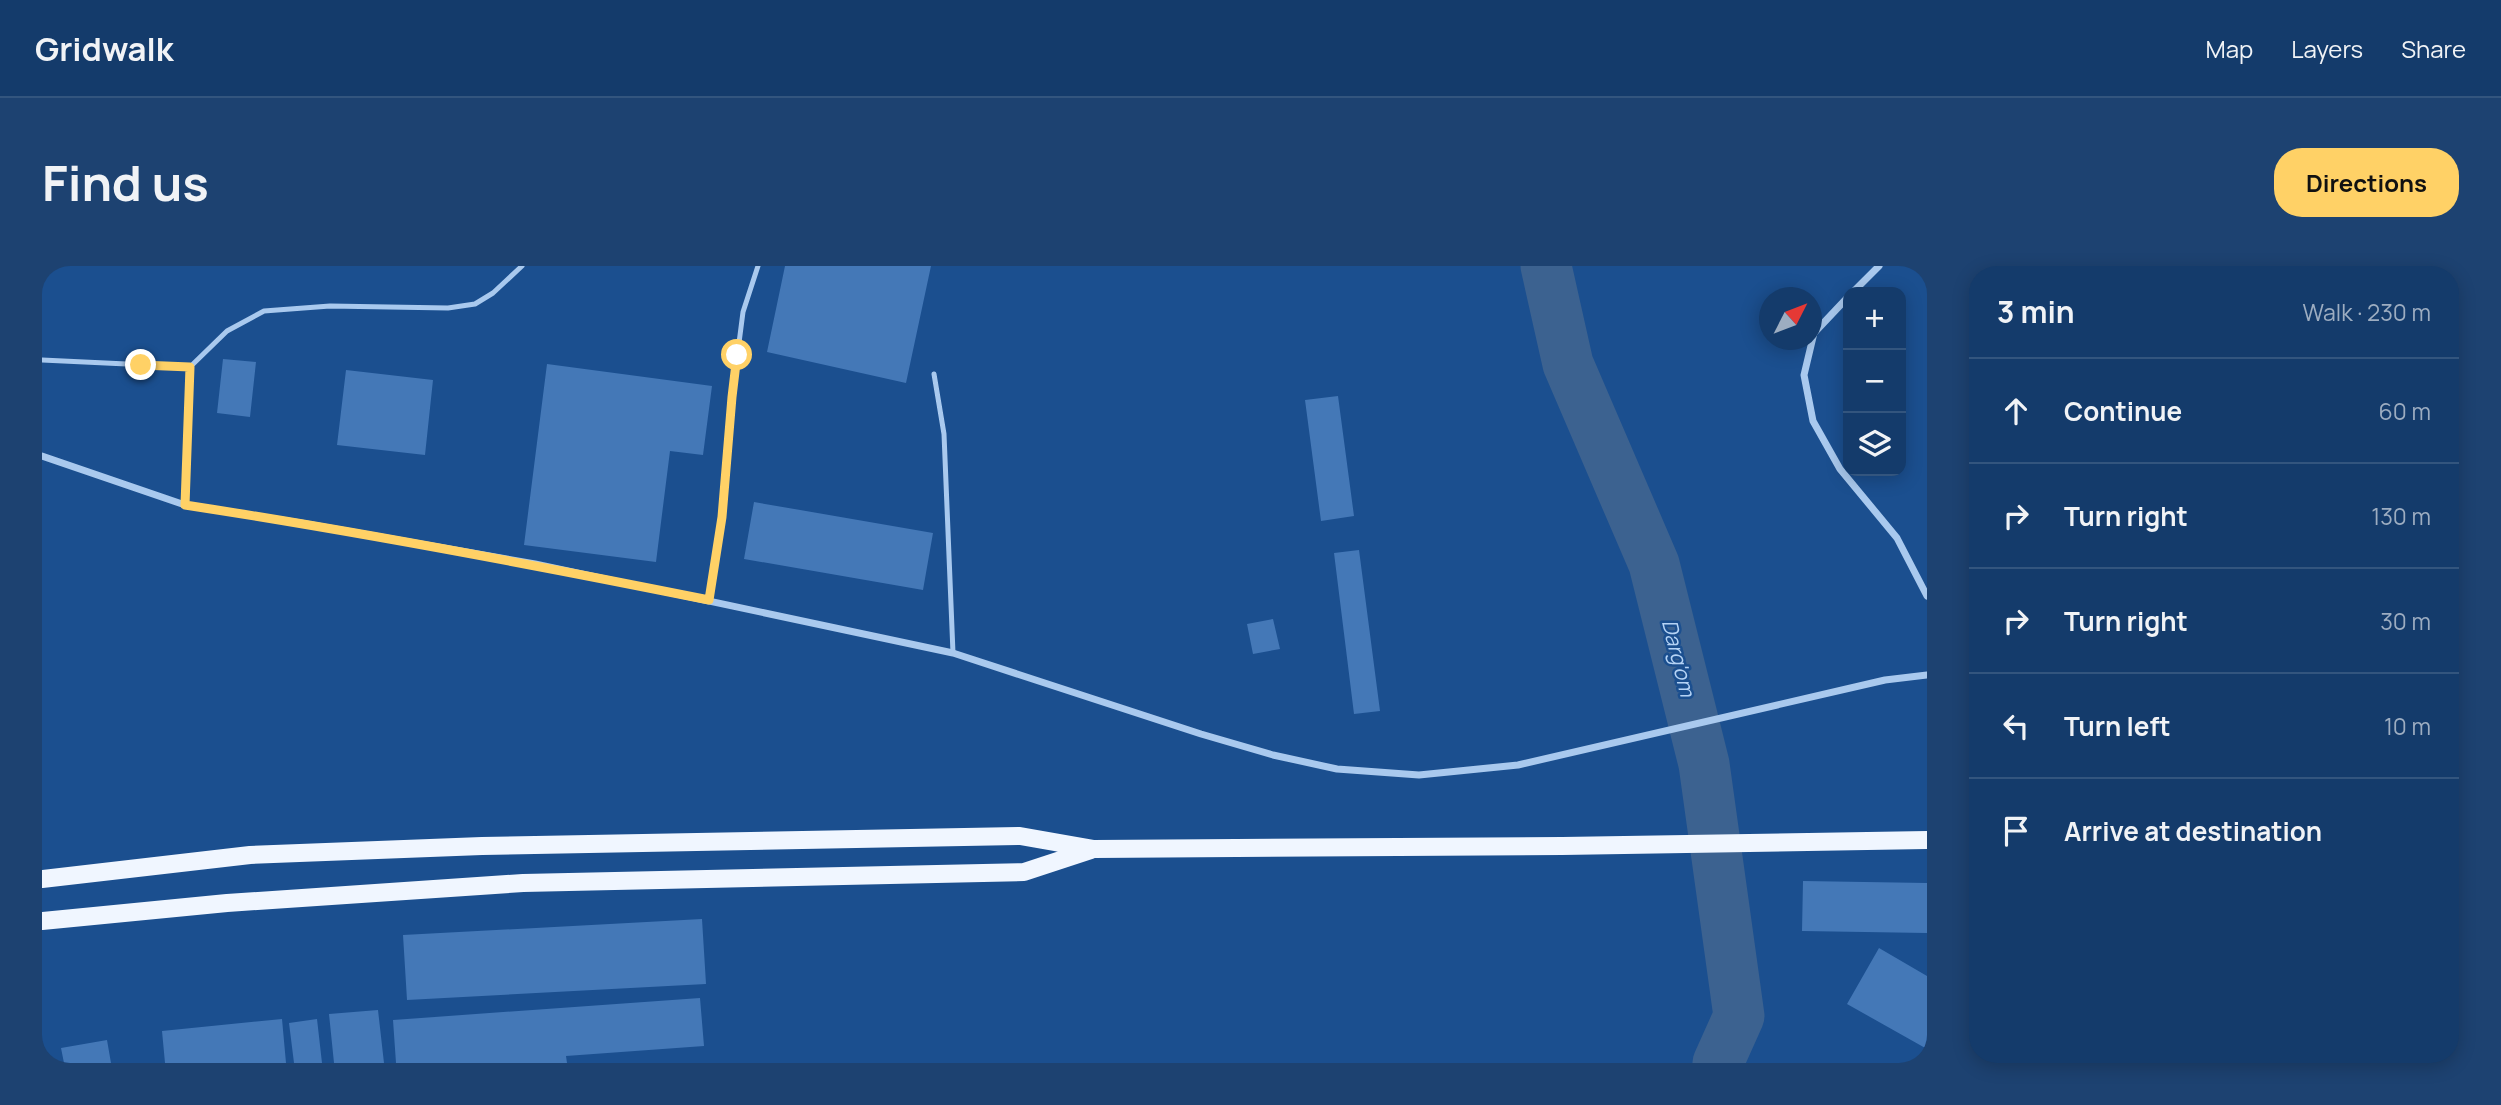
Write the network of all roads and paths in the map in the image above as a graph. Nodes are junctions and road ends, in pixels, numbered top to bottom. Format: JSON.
{"nodes":[{"id":1,"x":522,"y":266,"type":"edge"},
{"id":2,"x":758,"y":266,"type":"edge"},
{"id":3,"x":1879,"y":266,"type":"edge"},
{"id":4,"x":1858,"y":287,"type":"edge"},
{"id":5,"x":1843,"y":302,"type":"edge"},
{"id":6,"x":42,"y":360,"type":"edge"},
{"id":7,"x":190,"y":367,"type":"junction"},
{"id":8,"x":934,"y":374,"type":"dead end"},
{"id":9,"x":42,"y":456,"type":"edge"},
{"id":10,"x":185,"y":505,"type":"junction"},
{"id":11,"x":1927,"y":596,"type":"edge"},
{"id":12,"x":709,"y":600,"type":"junction"},
{"id":13,"x":953,"y":653,"type":"junction"},
{"id":14,"x":1927,"y":675,"type":"edge"},
{"id":15,"x":1927,"y":840,"type":"edge"},
{"id":16,"x":1094,"y":849,"type":"junction"},
{"id":17,"x":42,"y":879,"type":"edge"},
{"id":18,"x":42,"y":921,"type":"edge"}],
"edges":[{"from":1,"to":7,"type":"lane"},
{"from":2,"to":12,"type":"lane"},
{"from":3,"to":4,"type":"street"},
{"from":5,"to":11,"type":"street"},
{"from":6,"to":7,"type":"lane"},
{"from":7,"to":10,"type":"lane"},
{"from":8,"to":13,"type":"lane"},
{"from":9,"to":10,"type":"street"},
{"from":10,"to":12,"type":"street"},
{"from":12,"to":13,"type":"street"},
{"from":13,"to":14,"type":"street"},
{"from":15,"to":16,"type":"main road"},
{"from":16,"to":17,"type":"main road"},
{"from":16,"to":18,"type":"main road"}]}
